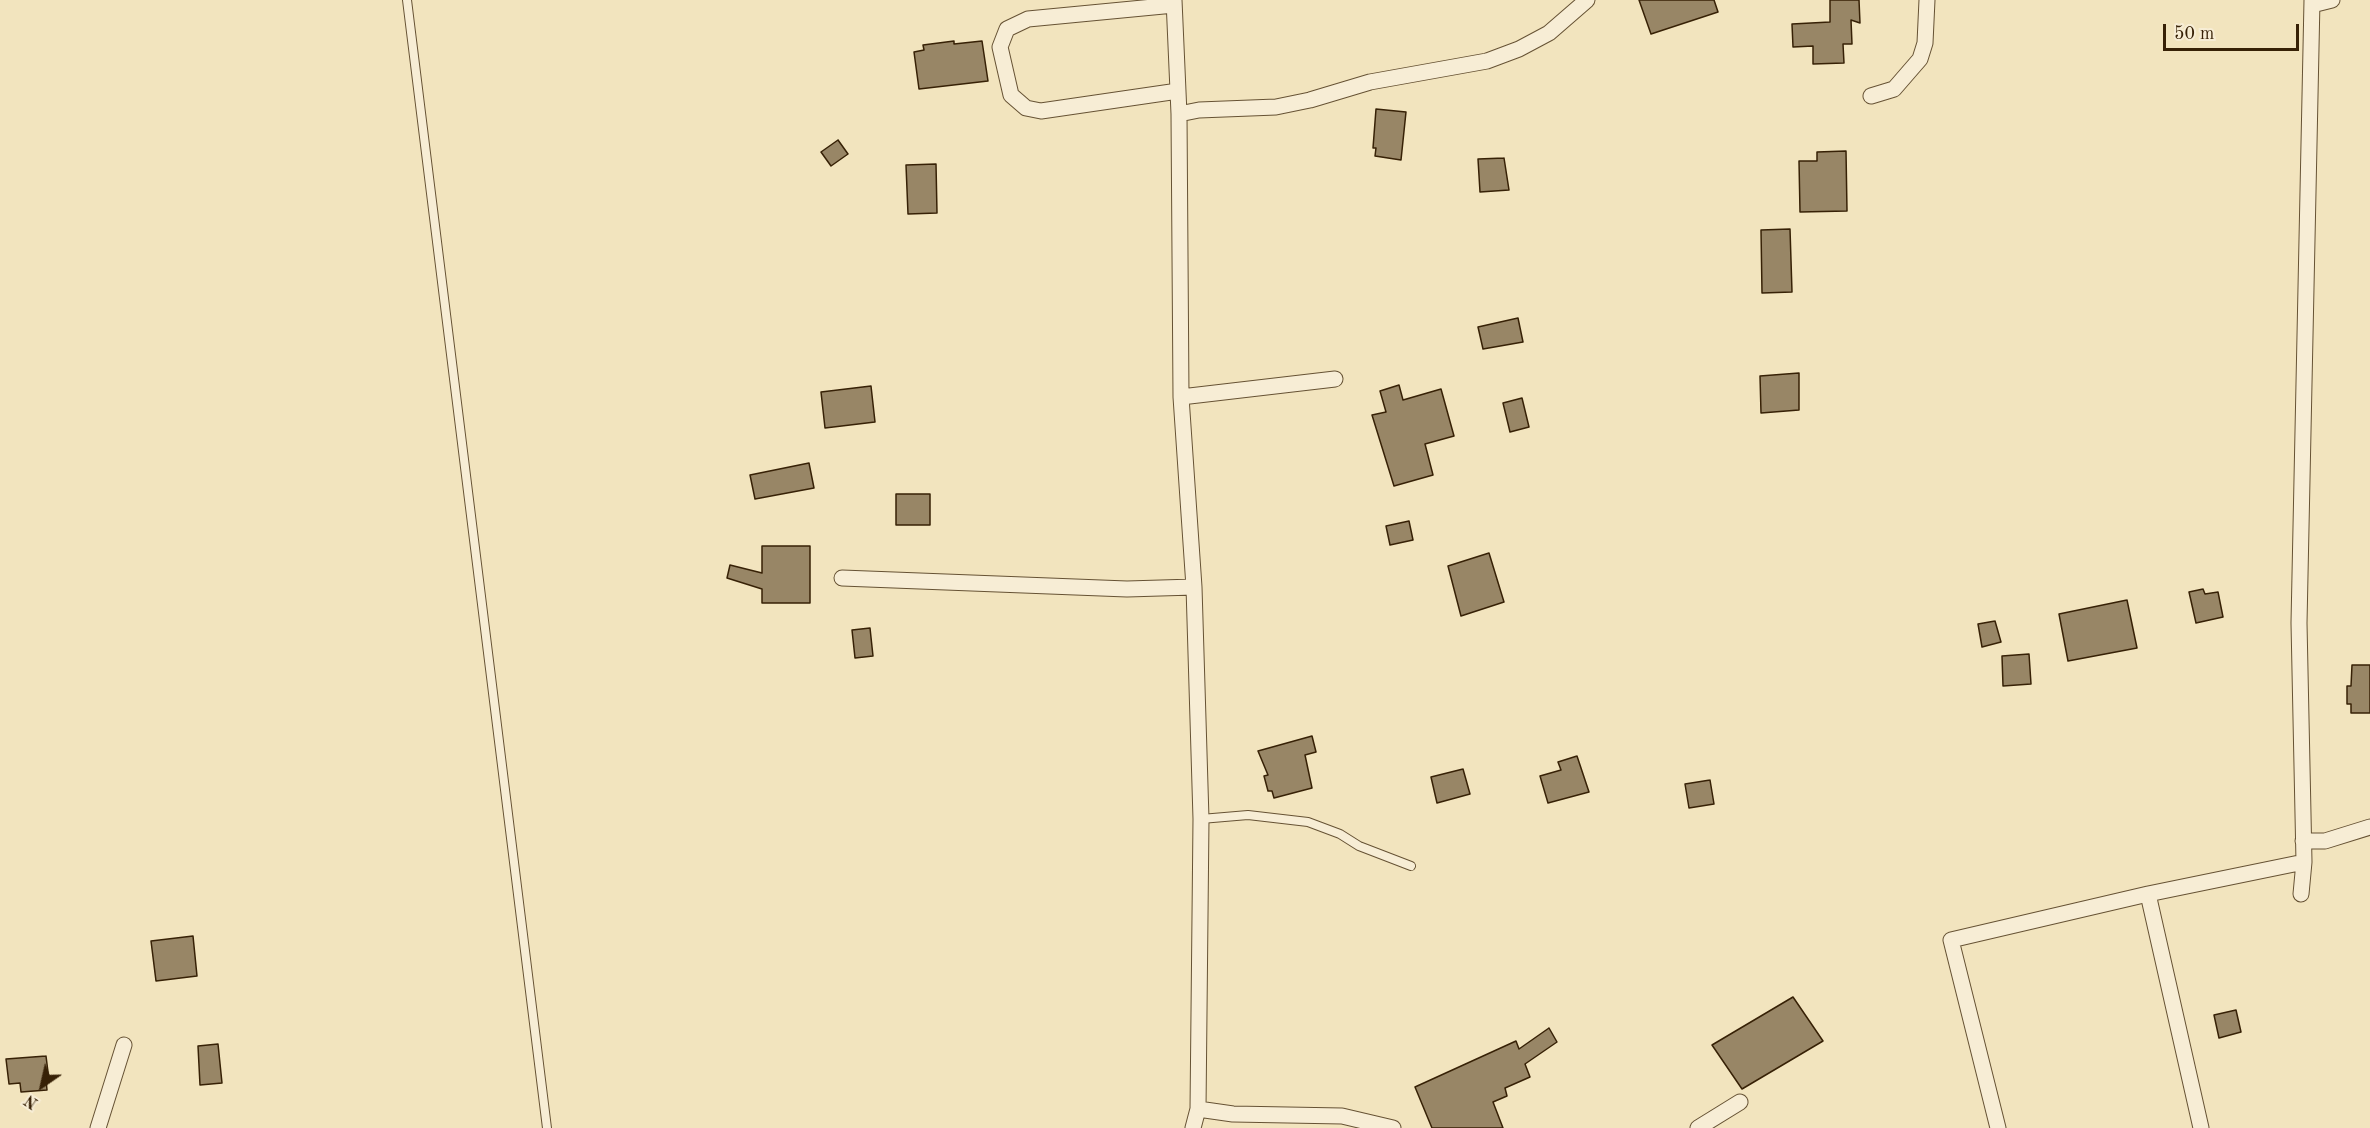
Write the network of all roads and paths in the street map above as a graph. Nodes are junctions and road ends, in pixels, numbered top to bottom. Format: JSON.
{"nodes":[{"id":1,"x":407,"y":0,"type":"edge"},
{"id":2,"x":1587,"y":0,"type":"edge"},
{"id":3,"x":1927,"y":0,"type":"edge"},
{"id":4,"x":2332,"y":0,"type":"edge"},
{"id":5,"x":1174,"y":2,"type":"edge"},
{"id":6,"x":2312,"y":2,"type":"edge"},
{"id":7,"x":1178,"y":91,"type":"junction"},
{"id":8,"x":1871,"y":96,"type":"dead end"},
{"id":9,"x":1179,"y":114,"type":"junction"},
{"id":10,"x":1335,"y":379,"type":"dead end"},
{"id":11,"x":1181,"y":397,"type":"junction"},
{"id":12,"x":842,"y":578,"type":"dead end"},
{"id":13,"x":1194,"y":587,"type":"junction"},
{"id":14,"x":1201,"y":819,"type":"junction"},
{"id":15,"x":2370,"y":827,"type":"edge"},
{"id":16,"x":2303,"y":841,"type":"junction"},
{"id":17,"x":2304,"y":862,"type":"junction"},
{"id":18,"x":1411,"y":866,"type":"dead end"},
{"id":19,"x":2148,"y":894,"type":"junction"},
{"id":20,"x":2301,"y":894,"type":"dead end"},
{"id":21,"x":124,"y":1045,"type":"dead end"},
{"id":22,"x":1740,"y":1102,"type":"dead end"},
{"id":23,"x":1198,"y":1109,"type":"junction"},
{"id":24,"x":98,"y":1128,"type":"edge"},
{"id":25,"x":548,"y":1128,"type":"edge"},
{"id":26,"x":1193,"y":1128,"type":"edge"},
{"id":27,"x":1393,"y":1128,"type":"edge"},
{"id":28,"x":1698,"y":1128,"type":"edge"},
{"id":29,"x":1998,"y":1128,"type":"edge"},
{"id":30,"x":2201,"y":1128,"type":"edge"}],
"edges":[{"from":1,"to":25,"type":"lane"},
{"from":2,"to":9,"type":"street"},
{"from":3,"to":8,"type":"street"},
{"from":4,"to":6,"type":"street"},
{"from":5,"to":7,"type":"street"},
{"from":5,"to":7,"type":"street"},
{"from":6,"to":16,"type":"street"},
{"from":7,"to":9,"type":"street"},
{"from":9,"to":11,"type":"street"},
{"from":10,"to":11,"type":"street"},
{"from":11,"to":13,"type":"street"},
{"from":12,"to":13,"type":"street"},
{"from":13,"to":14,"type":"street"},
{"from":14,"to":18,"type":"lane"},
{"from":14,"to":23,"type":"street"},
{"from":15,"to":16,"type":"street"},
{"from":16,"to":17,"type":"street"},
{"from":17,"to":19,"type":"street"},
{"from":17,"to":20,"type":"street"},
{"from":19,"to":29,"type":"street"},
{"from":19,"to":30,"type":"street"},
{"from":21,"to":24,"type":"street"},
{"from":22,"to":28,"type":"street"},
{"from":23,"to":26,"type":"street"},
{"from":23,"to":27,"type":"street"}]}
